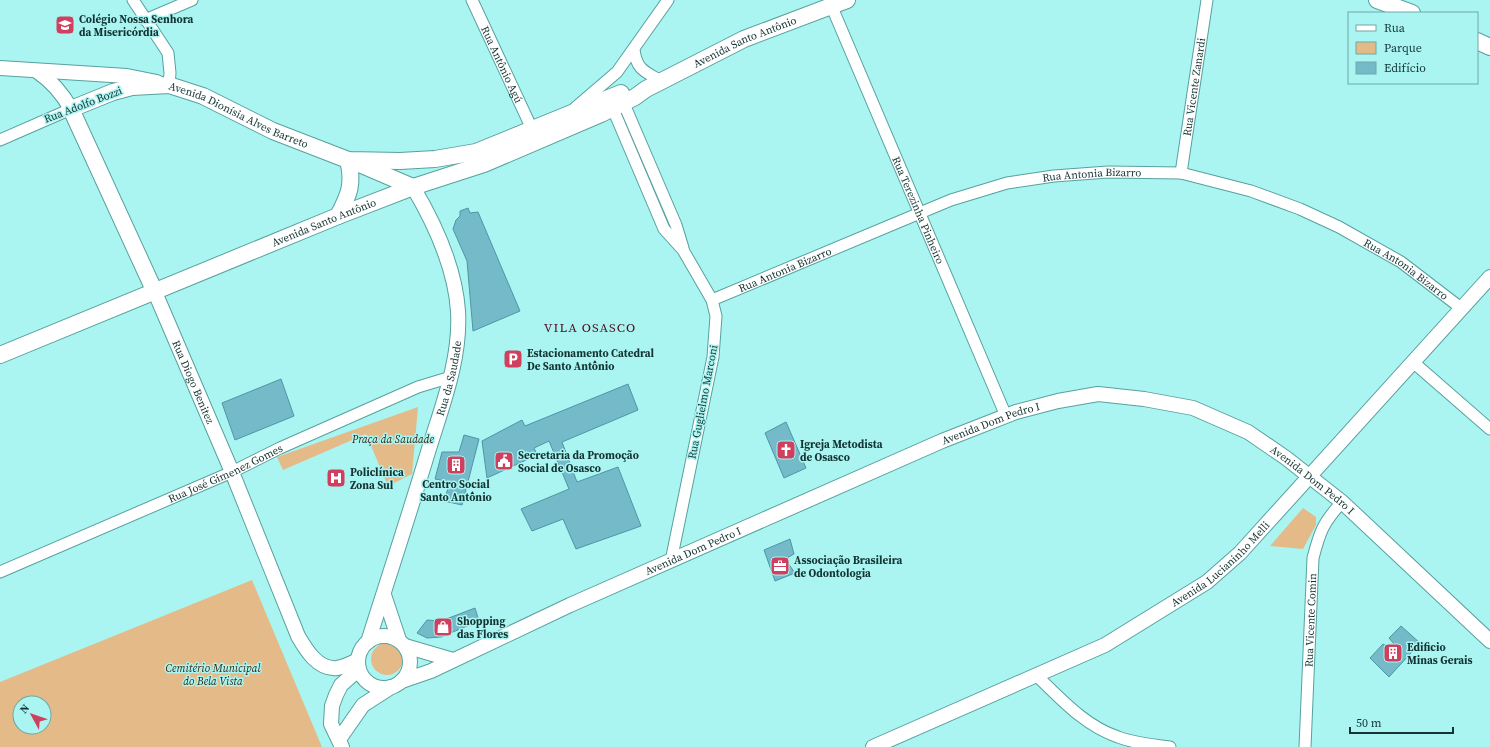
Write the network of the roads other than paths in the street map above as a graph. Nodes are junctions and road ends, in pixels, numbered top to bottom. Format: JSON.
{"nodes":[{"id":1,"x":133,"y":0,"type":"edge"},
{"id":2,"x":192,"y":0,"type":"edge"},
{"id":3,"x":472,"y":0,"type":"edge"},
{"id":4,"x":668,"y":0,"type":"edge"},
{"id":5,"x":847,"y":0,"type":"edge"},
{"id":6,"x":1207,"y":0,"type":"edge"},
{"id":7,"x":1377,"y":0,"type":"edge"},
{"id":8,"x":831,"y":5,"type":"junction"},
{"id":9,"x":1404,"y":8,"type":"edge"},
{"id":10,"x":145,"y":20,"type":"junction"},
{"id":11,"x":1478,"y":41,"type":"edge"},
{"id":12,"x":1490,"y":47,"type":"edge"},
{"id":13,"x":634,"y":50,"type":"junction"},
{"id":14,"x":0,"y":68,"type":"edge"},
{"id":15,"x":38,"y":72,"type":"junction"},
{"id":16,"x":661,"y":81,"type":"junction"},
{"id":17,"x":169,"y":85,"type":"junction"},
{"id":18,"x":112,"y":92,"type":"junction"},
{"id":19,"x":616,"y":101,"type":"junction"},
{"id":20,"x":71,"y":109,"type":"junction"},
{"id":21,"x":571,"y":112,"type":"junction"},
{"id":22,"x":80,"y":129,"type":"junction"},
{"id":23,"x":532,"y":129,"type":"junction"},
{"id":24,"x":0,"y":140,"type":"edge"},
{"id":25,"x":476,"y":152,"type":"joint"},
{"id":26,"x":348,"y":160,"type":"junction"},
{"id":27,"x":1181,"y":174,"type":"junction"},
{"id":28,"x":413,"y":187,"type":"junction"},
{"id":29,"x":920,"y":212,"type":"junction"},
{"id":30,"x":338,"y":216,"type":"junction"},
{"id":31,"x":1490,"y":277,"type":"edge"},
{"id":32,"x":154,"y":290,"type":"junction"},
{"id":33,"x":712,"y":300,"type":"junction"},
{"id":34,"x":1461,"y":308,"type":"junction"},
{"id":35,"x":0,"y":355,"type":"edge"},
{"id":36,"x":1413,"y":362,"type":"junction"},
{"id":37,"x":451,"y":377,"type":"junction"},
{"id":38,"x":1006,"y":416,"type":"junction"},
{"id":39,"x":1490,"y":429,"type":"edge"},
{"id":40,"x":232,"y":472,"type":"junction"},
{"id":41,"x":1309,"y":475,"type":"junction"},
{"id":42,"x":1342,"y":502,"type":"junction"},
{"id":43,"x":671,"y":561,"type":"junction"},
{"id":44,"x":0,"y":572,"type":"edge"},
{"id":45,"x":384,"y":595,"type":"junction"},
{"id":46,"x":1490,"y":641,"type":"edge"},
{"id":47,"x":368,"y":642,"type":"junction"},
{"id":48,"x":402,"y":643,"type":"junction"},
{"id":49,"x":453,"y":660,"type":"junction"},
{"id":50,"x":359,"y":665,"type":"junction"},
{"id":51,"x":1036,"y":676,"type":"junction"},
{"id":52,"x":397,"y":684,"type":"junction"},
{"id":53,"x":341,"y":743,"type":"edge"},
{"id":54,"x":878,"y":746,"type":"edge"},
{"id":55,"x":1170,"y":747,"type":"edge"},
{"id":56,"x":1305,"y":747,"type":"edge"}],
"edges":[{"from":1,"to":10,"type":"street"},
{"from":2,"to":10,"type":"street"},
{"from":3,"to":23,"type":"street","name":"Rua Antônio Agú"},
{"from":4,"to":13,"type":"street"},
{"from":5,"to":8,"type":"main road","name":"Avenida Santo Antônio"},
{"from":6,"to":27,"type":"street","name":"Rua Vicente Zanardi"},
{"from":7,"to":9,"type":"main road"},
{"from":8,"to":16,"type":"main road","name":"Avenida Santo Antônio"},
{"from":8,"to":29,"type":"street","name":"Rua Terezinha Pinheiro"},
{"from":10,"to":17,"type":"street"},
{"from":11,"to":12,"type":"main road"},
{"from":13,"to":16,"type":"street"},
{"from":13,"to":21,"type":"street"},
{"from":14,"to":15,"type":"street","name":"Avenida Dionísia Alves Barreto"},
{"from":15,"to":17,"type":"street","name":"Avenida Dionísia Alves Barreto"},
{"from":15,"to":20,"type":"street","name":"Rua Diogo Benitez"},
{"from":16,"to":19,"type":"main road","name":"Avenida Santo Antônio"},
{"from":17,"to":18,"type":"main road","name":"Rua Adolfo Bozzi"},
{"from":17,"to":26,"type":"main road","name":"Avenida Dionísia Alves Barreto"},
{"from":18,"to":20,"type":"main road","name":"Rua Adolfo Bozzi"},
{"from":18,"to":22,"type":"main road"},
{"from":19,"to":21,"type":"main road","name":"Avenida Santo Antônio"},
{"from":19,"to":28,"type":"main road","name":"Avenida Santo Antônio"},
{"from":19,"to":33,"type":"street","name":"Rua Guglielmo Marconi"},
{"from":20,"to":22,"type":"main road","name":"Rua Diogo Benitez"},
{"from":20,"to":24,"type":"street","name":"Rua Adolfo Bozzi"},
{"from":21,"to":23,"type":"main road","name":"Avenida Santo Antônio"},
{"from":22,"to":32,"type":"main road","name":"Rua Diogo Benitez"},
{"from":23,"to":25,"type":"main road","name":"Avenida Santo Antônio"},
{"from":25,"to":26,"type":"main road","name":"Avenida Dionísia Alves Barreto"},
{"from":26,"to":28,"type":"main road"},
{"from":26,"to":30,"type":"main road"},
{"from":27,"to":29,"type":"street","name":"Rua Antonia Bizarro"},
{"from":27,"to":34,"type":"street","name":"Rua Antonia Bizarro"},
{"from":28,"to":30,"type":"main road","name":"Avenida Santo Antônio"},
{"from":28,"to":37,"type":"street","name":"Rua da Saudade"},
{"from":29,"to":33,"type":"street","name":"Rua Antonia Bizarro"},
{"from":29,"to":38,"type":"street","name":"Rua Terezinha Pinheiro"},
{"from":30,"to":32,"type":"main road","name":"Avenida Santo Antônio"},
{"from":31,"to":34,"type":"street","name":"Avenida Lucianinho Melli"},
{"from":32,"to":35,"type":"main road","name":"Avenida Santo Antônio"},
{"from":32,"to":40,"type":"street","name":"Rua Diogo Benitez"},
{"from":33,"to":43,"type":"street","name":"Rua Guglielmo Marconi"},
{"from":34,"to":36,"type":"street","name":"Avenida Lucianinho Melli"},
{"from":36,"to":39,"type":"street"},
{"from":36,"to":41,"type":"street","name":"Avenida Lucianinho Melli"},
{"from":37,"to":40,"type":"street","name":"Rua José Gimenez Gomes"},
{"from":37,"to":45,"type":"street","name":"Rua da Saudade"},
{"from":38,"to":41,"type":"street","name":"Avenida Dom Pedro I"},
{"from":38,"to":43,"type":"street","name":"Avenida Dom Pedro I"},
{"from":40,"to":44,"type":"street","name":"Rua José Gimenez Gomes"},
{"from":40,"to":50,"type":"street","name":"Rua Diogo Benitez"},
{"from":41,"to":42,"type":"street","name":"Avenida Dom Pedro I"},
{"from":41,"to":51,"type":"street","name":"Avenida Lucianinho Melli"},
{"from":42,"to":46,"type":"street","name":"Avenida Dom Pedro I"},
{"from":42,"to":56,"type":"street","name":"Rua Vicente Comin"},
{"from":43,"to":49,"type":"street","name":"Avenida Dom Pedro I"},
{"from":45,"to":47,"type":"street","name":"Rua da Saudade"},
{"from":45,"to":48,"type":"street"},
{"from":47,"to":48,"type":"street"},
{"from":47,"to":50,"type":"street"},
{"from":48,"to":49,"type":"street"},
{"from":48,"to":52,"type":"street"},
{"from":49,"to":52,"type":"street","name":"Avenida Dom Pedro I"},
{"from":50,"to":52,"type":"street"},
{"from":50,"to":53,"type":"street"},
{"from":51,"to":54,"type":"street","name":"Avenida Lucianinho Melli"},
{"from":51,"to":55,"type":"street"},
{"from":52,"to":53,"type":"street"}]}
